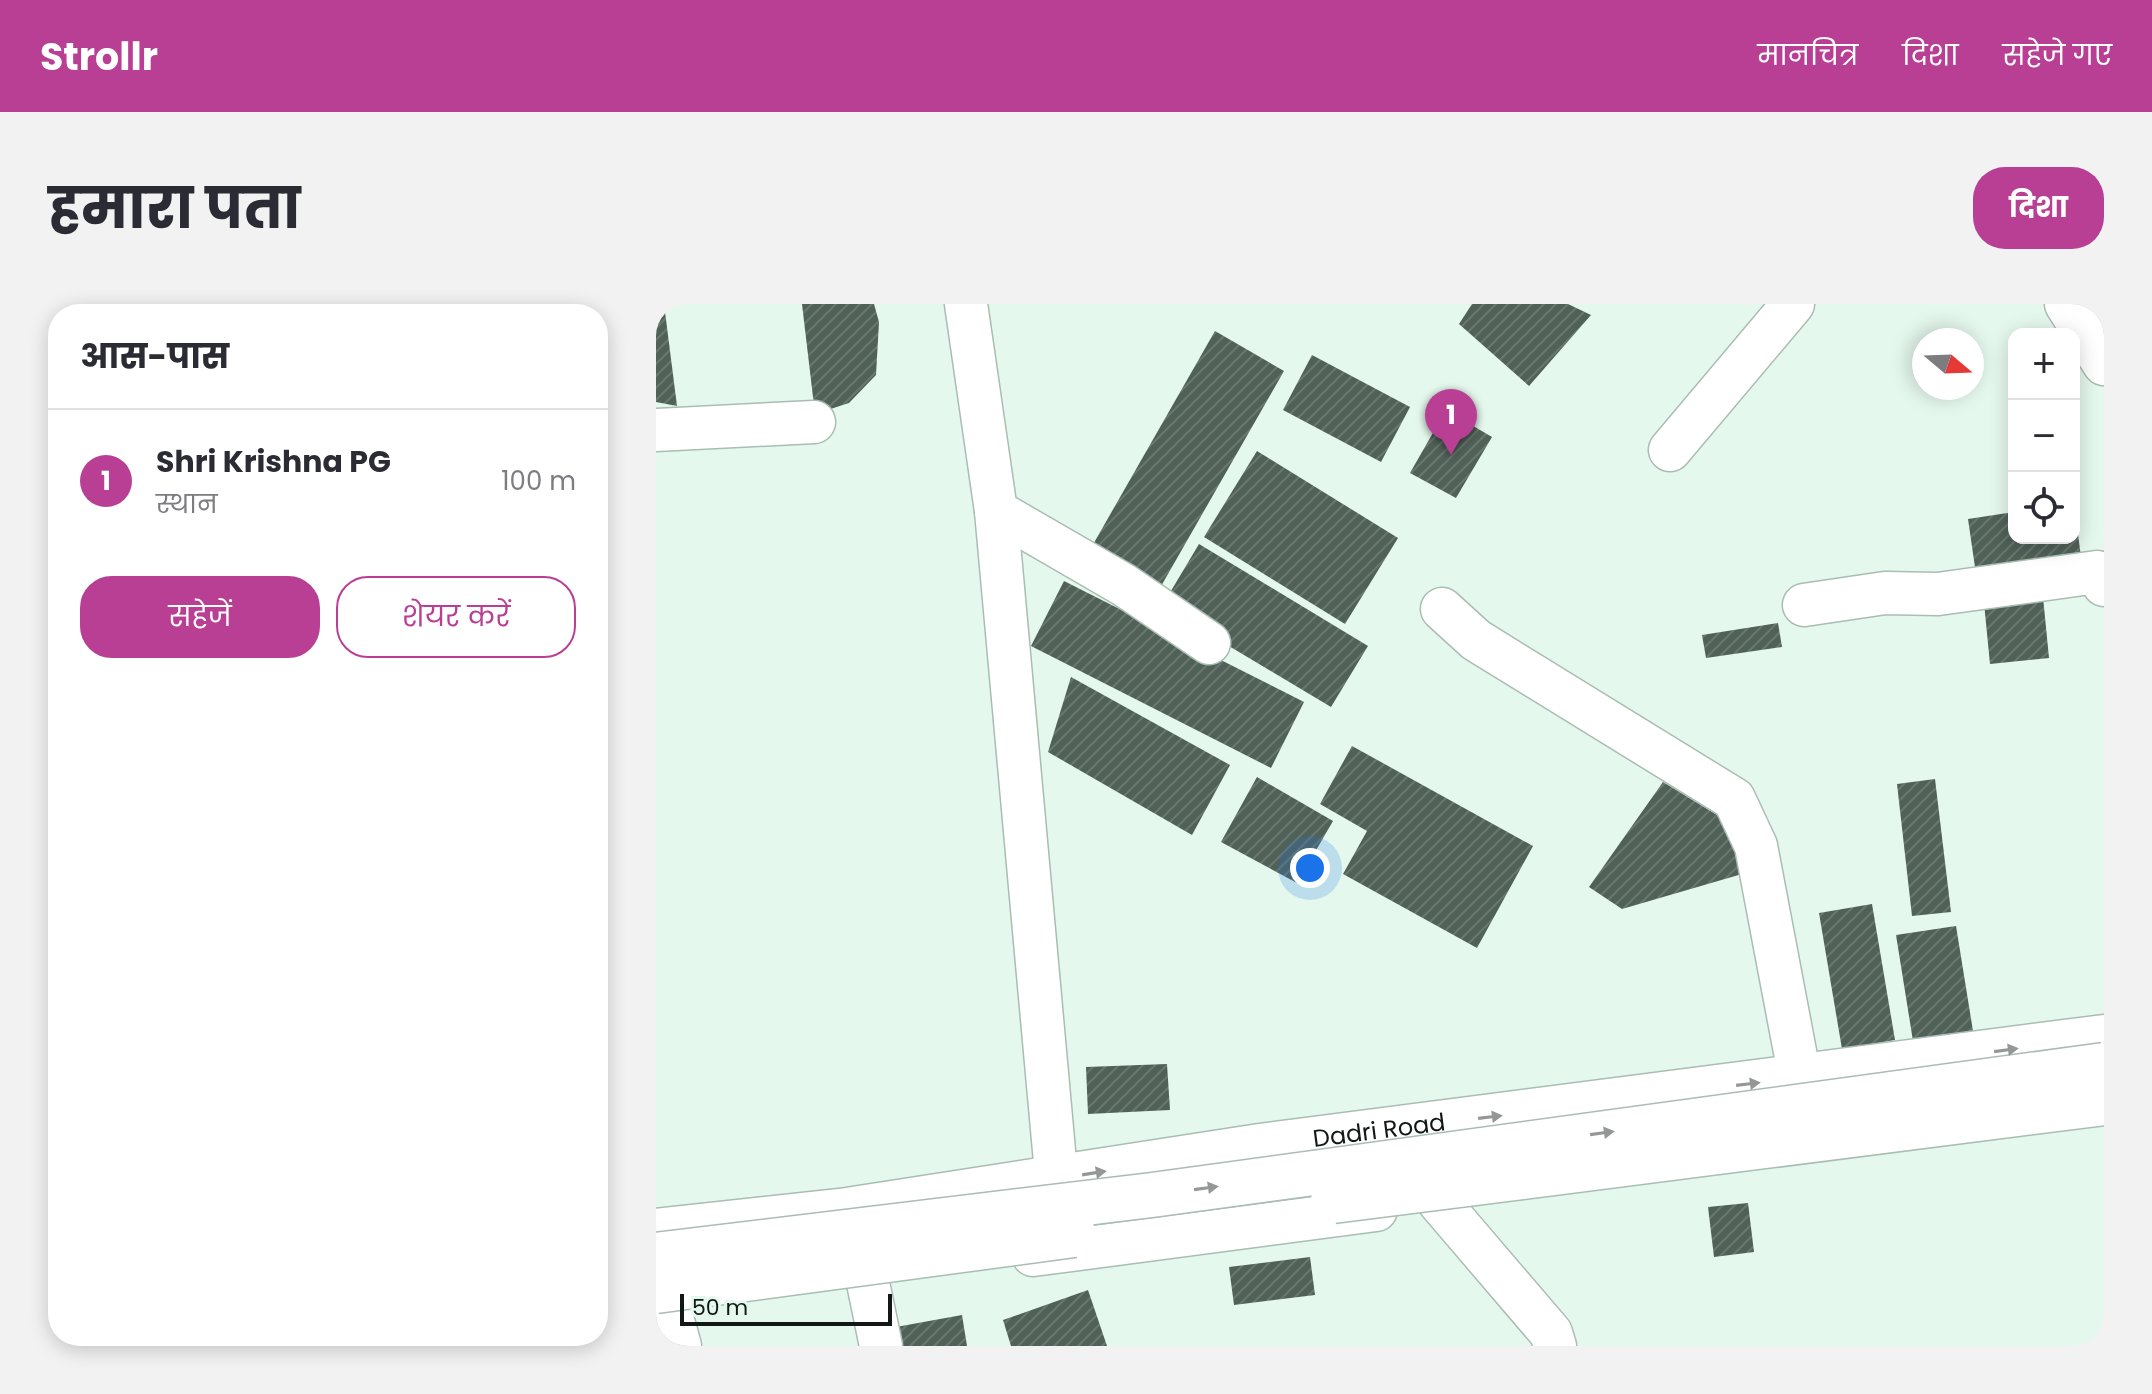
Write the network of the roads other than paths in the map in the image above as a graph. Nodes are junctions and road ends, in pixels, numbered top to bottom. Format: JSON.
{"nodes":[{"id":1,"x":966,"y":304,"type":"edge"},
{"id":2,"x":1793,"y":304,"type":"edge"},
{"id":3,"x":2066,"y":304,"type":"edge"},
{"id":4,"x":2104,"y":364,"type":"edge"},
{"id":5,"x":814,"y":422,"type":"dead end"},
{"id":6,"x":656,"y":430,"type":"edge"},
{"id":7,"x":1670,"y":450,"type":"dead end"},
{"id":8,"x":996,"y":511,"type":"junction"},
{"id":9,"x":2104,"y":585,"type":"edge"},
{"id":10,"x":1804,"y":605,"type":"dead end"},
{"id":11,"x":1442,"y":609,"type":"dead end"},
{"id":12,"x":1209,"y":643,"type":"dead end"},
{"id":13,"x":2104,"y":1036,"type":"edge"},
{"id":14,"x":2104,"y":1065,"type":"edge"},
{"id":15,"x":1800,"y":1078,"type":"junction"},
{"id":16,"x":2104,"y":1103,"type":"edge"},
{"id":17,"x":2104,"y":1125,"type":"edge"},
{"id":18,"x":1054,"y":1179,"type":"junction"},
{"id":19,"x":1439,"y":1202,"type":"junction"},
{"id":20,"x":656,"y":1230,"type":"edge"},
{"id":21,"x":1068,"y":1251,"type":"junction"},
{"id":22,"x":656,"y":1255,"type":"edge"},
{"id":23,"x":867,"y":1278,"type":"junction"},
{"id":24,"x":660,"y":1297,"type":"edge"},
{"id":25,"x":680,"y":1346,"type":"edge"},
{"id":26,"x":881,"y":1346,"type":"edge"},
{"id":27,"x":1555,"y":1346,"type":"edge"}],
"edges":[{"from":1,"to":8,"type":"street"},
{"from":2,"to":7,"type":"street"},
{"from":3,"to":4,"type":"street"},
{"from":5,"to":6,"type":"street"},
{"from":8,"to":12,"type":"street"},
{"from":8,"to":18,"type":"street"},
{"from":9,"to":10,"type":"street"},
{"from":11,"to":15,"type":"street"},
{"from":15,"to":13,"type":"street","name":"Dadri Road","one_way":true},
{"from":22,"to":14,"type":"main road","one_way":true,"bridge":true},
{"from":18,"to":15,"type":"street","name":"Dadri Road","one_way":true},
{"from":16,"to":24,"type":"main road","bridge":true},
{"from":17,"to":19,"type":"street"},
{"from":18,"to":20,"type":"street","name":"Dadri Road"},
{"from":18,"to":21,"type":"street"},
{"from":19,"to":21,"type":"street"},
{"from":19,"to":27,"type":"street"},
{"from":21,"to":23,"type":"street"},
{"from":23,"to":24,"type":"street"},
{"from":23,"to":26,"type":"street"},
{"from":24,"to":25,"type":"street"}]}
